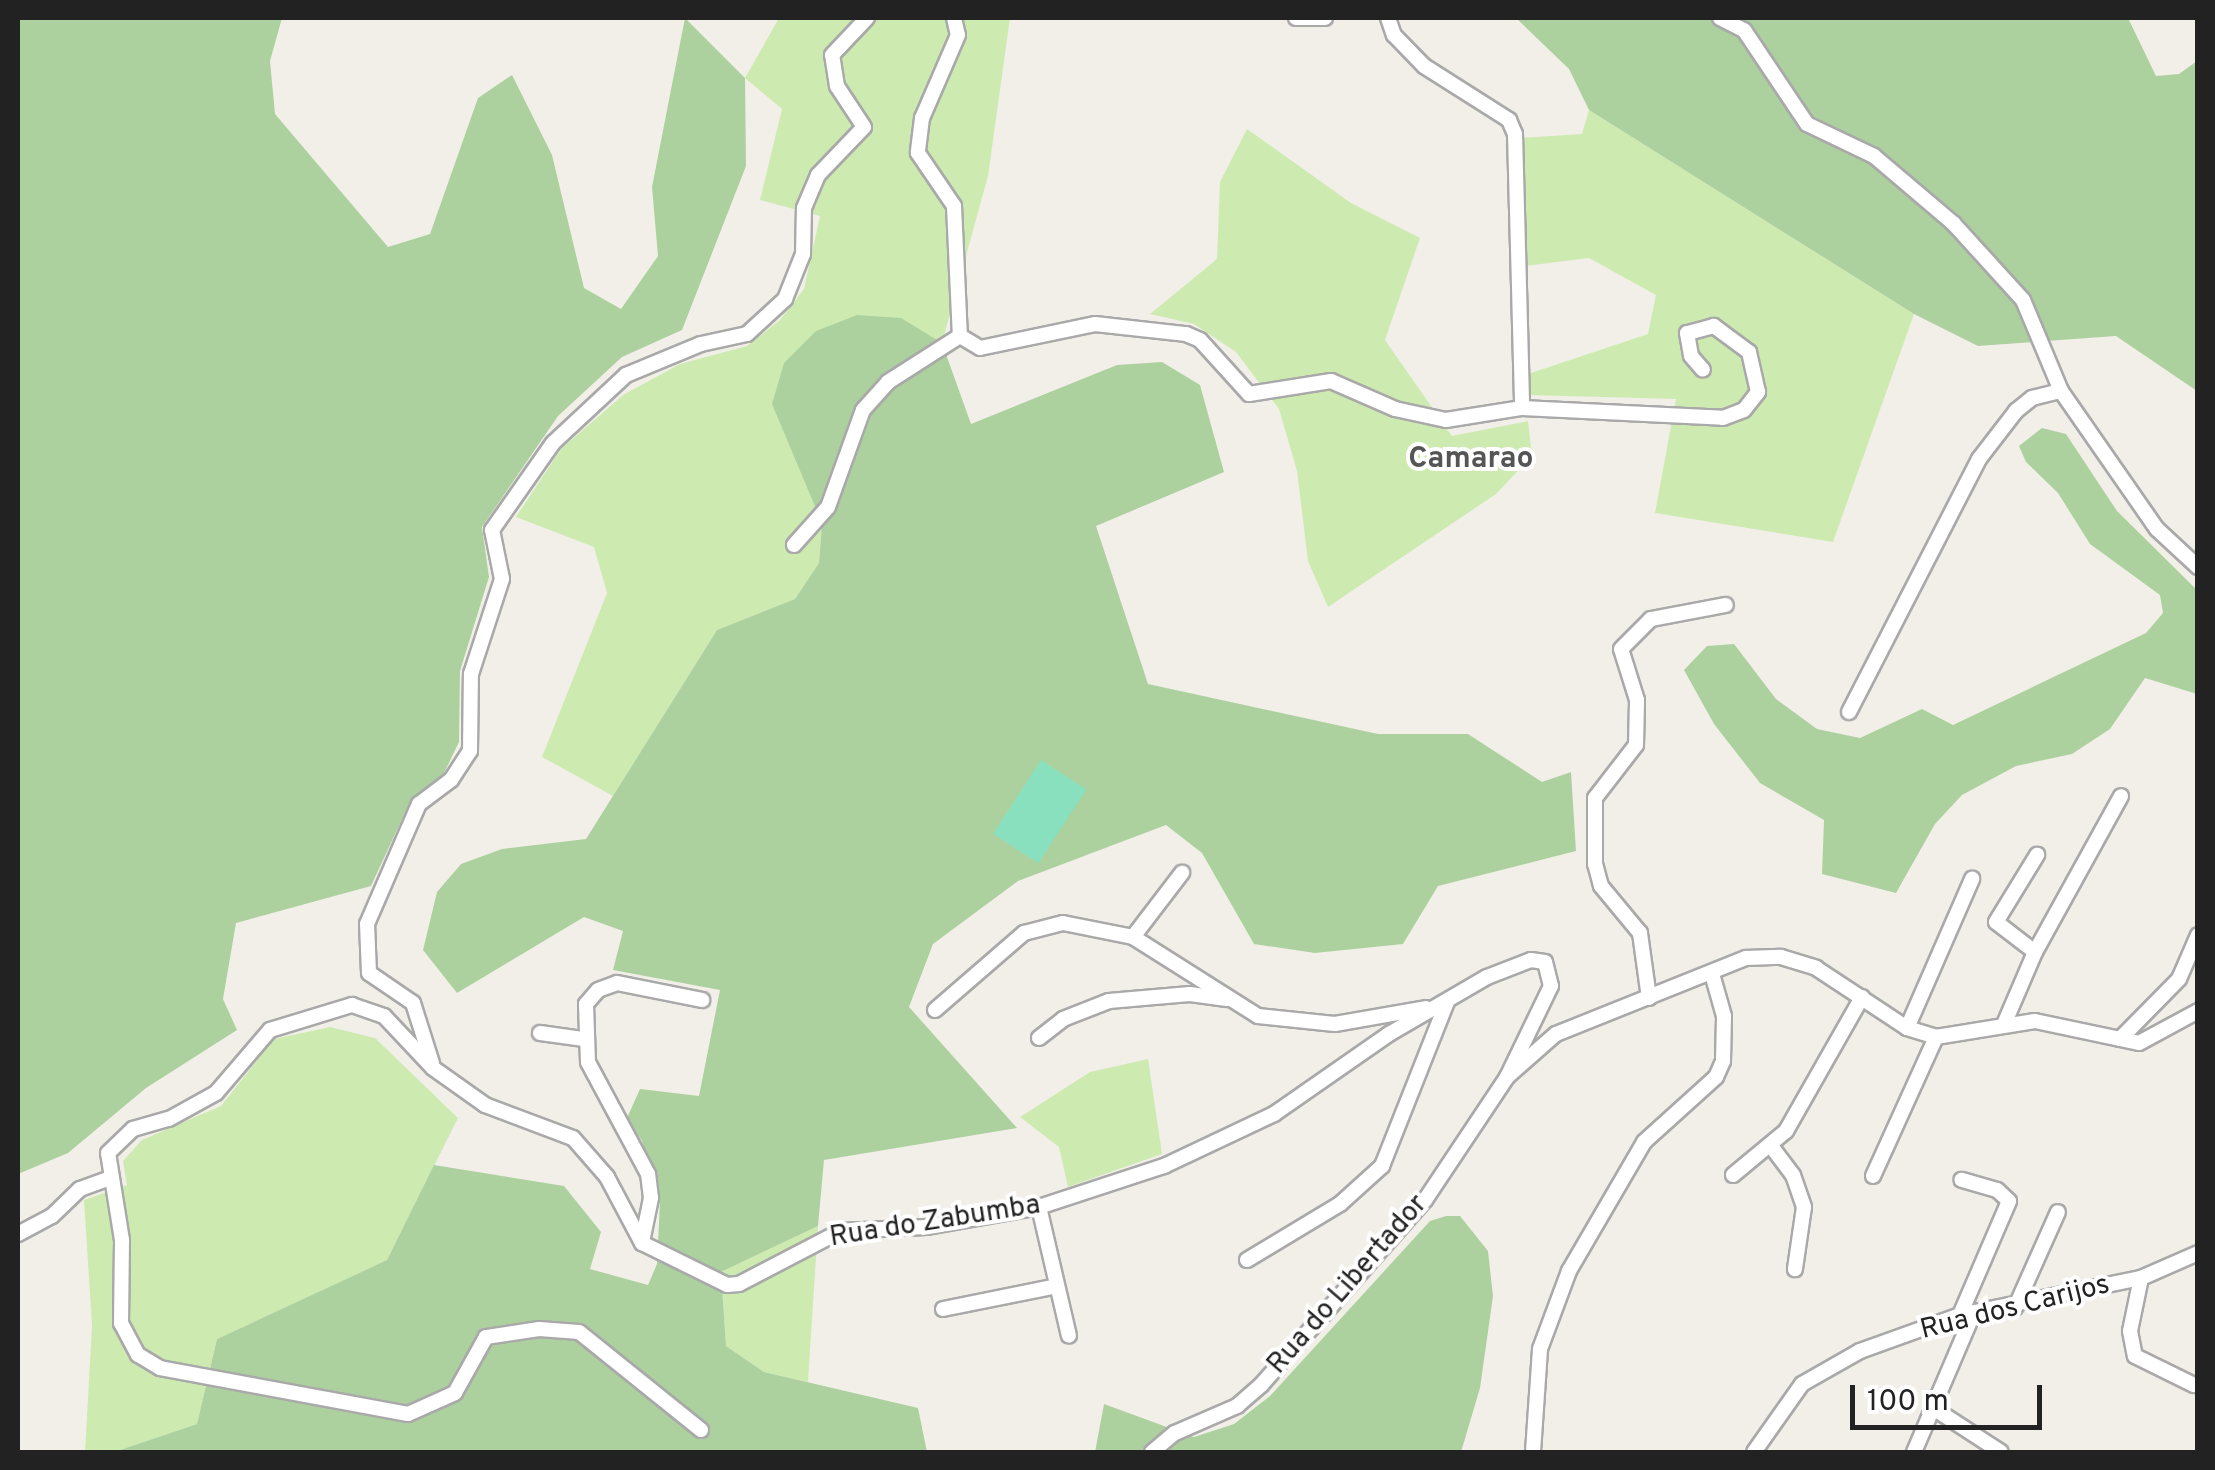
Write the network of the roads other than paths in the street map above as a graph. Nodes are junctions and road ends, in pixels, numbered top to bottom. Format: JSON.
{"nodes":[{"id":1,"x":867,"y":18,"type":"edge"},
{"id":2,"x":954,"y":18,"type":"edge"},
{"id":3,"x":1296,"y":18,"type":"edge"},
{"id":4,"x":1325,"y":18,"type":"edge"},
{"id":5,"x":1388,"y":18,"type":"edge"},
{"id":6,"x":1720,"y":18,"type":"edge"},
{"id":7,"x":960,"y":336,"type":"junction"},
{"id":8,"x":1703,"y":370,"type":"dead end"},
{"id":9,"x":2061,"y":391,"type":"junction"},
{"id":10,"x":1522,"y":408,"type":"junction"},
{"id":11,"x":794,"y":545,"type":"dead end"},
{"id":12,"x":2198,"y":567,"type":"edge"},
{"id":13,"x":1726,"y":606,"type":"dead end"},
{"id":14,"x":1849,"y":712,"type":"dead end"},
{"id":15,"x":2121,"y":796,"type":"dead end"},
{"id":16,"x":2037,"y":854,"type":"dead end"},
{"id":17,"x":1182,"y":873,"type":"dead end"},
{"id":18,"x":1972,"y":879,"type":"dead end"},
{"id":19,"x":2198,"y":935,"type":"edge"},
{"id":20,"x":1133,"y":936,"type":"junction"},
{"id":21,"x":2035,"y":952,"type":"junction"},
{"id":22,"x":1712,"y":974,"type":"junction"},
{"id":23,"x":1862,"y":997,"type":"junction"},
{"id":24,"x":1228,"y":998,"type":"junction"},
{"id":25,"x":1649,"y":998,"type":"junction"},
{"id":26,"x":702,"y":1000,"type":"dead end"},
{"id":27,"x":1442,"y":1004,"type":"junction"},
{"id":28,"x":935,"y":1010,"type":"dead end"},
{"id":29,"x":2198,"y":1011,"type":"edge"},
{"id":30,"x":2005,"y":1022,"type":"junction"},
{"id":31,"x":1907,"y":1028,"type":"junction"},
{"id":32,"x":540,"y":1033,"type":"dead end"},
{"id":33,"x":1936,"y":1036,"type":"junction"},
{"id":34,"x":1039,"y":1038,"type":"dead end"},
{"id":35,"x":582,"y":1039,"type":"junction"},
{"id":36,"x":2120,"y":1039,"type":"junction"},
{"id":37,"x":434,"y":1068,"type":"junction"},
{"id":38,"x":1507,"y":1077,"type":"junction"},
{"id":39,"x":1771,"y":1146,"type":"junction"},
{"id":40,"x":1733,"y":1175,"type":"dead end"},
{"id":41,"x":1873,"y":1176,"type":"dead end"},
{"id":42,"x":112,"y":1178,"type":"junction"},
{"id":43,"x":1960,"y":1180,"type":"dead end"},
{"id":44,"x":1038,"y":1207,"type":"junction"},
{"id":45,"x":2058,"y":1212,"type":"dead end"},
{"id":46,"x":18,"y":1234,"type":"edge"},
{"id":47,"x":642,"y":1243,"type":"junction"},
{"id":48,"x":2198,"y":1253,"type":"edge"},
{"id":49,"x":1247,"y":1260,"type":"dead end"},
{"id":50,"x":1796,"y":1268,"type":"dead end"},
{"id":51,"x":2141,"y":1278,"type":"junction"},
{"id":52,"x":1056,"y":1286,"type":"junction"},
{"id":53,"x":2016,"y":1308,"type":"junction"},
{"id":54,"x":943,"y":1309,"type":"dead end"},
{"id":55,"x":1967,"y":1314,"type":"junction"},
{"id":56,"x":1069,"y":1336,"type":"dead end"},
{"id":57,"x":2194,"y":1385,"type":"dead end"},
{"id":58,"x":1936,"y":1410,"type":"junction"},
{"id":59,"x":701,"y":1430,"type":"dead end"},
{"id":60,"x":1152,"y":1452,"type":"edge"},
{"id":61,"x":1534,"y":1452,"type":"edge"},
{"id":62,"x":1754,"y":1452,"type":"edge"},
{"id":63,"x":1914,"y":1452,"type":"edge"},
{"id":64,"x":2000,"y":1452,"type":"edge"}],
"edges":[{"from":1,"to":37,"type":"street"},
{"from":2,"to":7,"type":"street"},
{"from":3,"to":4,"type":"street"},
{"from":5,"to":10,"type":"street"},
{"from":6,"to":9,"type":"street"},
{"from":7,"to":10,"type":"street"},
{"from":7,"to":11,"type":"street"},
{"from":8,"to":10,"type":"street"},
{"from":9,"to":12,"type":"street"},
{"from":9,"to":14,"type":"street"},
{"from":13,"to":25,"type":"street"},
{"from":15,"to":21,"type":"street"},
{"from":16,"to":21,"type":"street"},
{"from":17,"to":20,"type":"street"},
{"from":18,"to":31,"type":"street"},
{"from":19,"to":36,"type":"street"},
{"from":20,"to":24,"type":"street"},
{"from":20,"to":28,"type":"street"},
{"from":21,"to":30,"type":"street"},
{"from":22,"to":23,"type":"street"},
{"from":22,"to":25,"type":"street"},
{"from":22,"to":61,"type":"street"},
{"from":23,"to":31,"type":"street"},
{"from":23,"to":39,"type":"street"},
{"from":24,"to":27,"type":"street"},
{"from":24,"to":34,"type":"street"},
{"from":25,"to":38,"type":"street"},
{"from":26,"to":35,"type":"street"},
{"from":27,"to":38,"type":"street","name":"Rua do Zabumba"},
{"from":27,"to":44,"type":"street","name":"Rua do Zabumba"},
{"from":27,"to":49,"type":"street"},
{"from":29,"to":36,"type":"street"},
{"from":30,"to":33,"type":"street"},
{"from":30,"to":36,"type":"street"},
{"from":31,"to":33,"type":"street"},
{"from":32,"to":35,"type":"street"},
{"from":33,"to":41,"type":"street"},
{"from":35,"to":47,"type":"street"},
{"from":37,"to":42,"type":"street"},
{"from":37,"to":47,"type":"street"},
{"from":38,"to":60,"type":"street","name":"Rua do Libertador"},
{"from":39,"to":40,"type":"street"},
{"from":39,"to":50,"type":"street"},
{"from":42,"to":46,"type":"street"},
{"from":42,"to":59,"type":"street"},
{"from":43,"to":55,"type":"street"},
{"from":44,"to":47,"type":"street","name":"Rua do Zabumba"},
{"from":44,"to":52,"type":"street"},
{"from":45,"to":53,"type":"street"},
{"from":48,"to":51,"type":"street","name":"Rua dos Carijos"},
{"from":51,"to":53,"type":"street","name":"Rua dos Carijos"},
{"from":51,"to":57,"type":"street"},
{"from":52,"to":54,"type":"street"},
{"from":52,"to":56,"type":"street"},
{"from":53,"to":55,"type":"street","name":"Rua dos Carijos"},
{"from":55,"to":58,"type":"street"},
{"from":55,"to":62,"type":"street","name":"Rua dos Carijos"},
{"from":58,"to":63,"type":"street"},
{"from":58,"to":64,"type":"street"}]}
